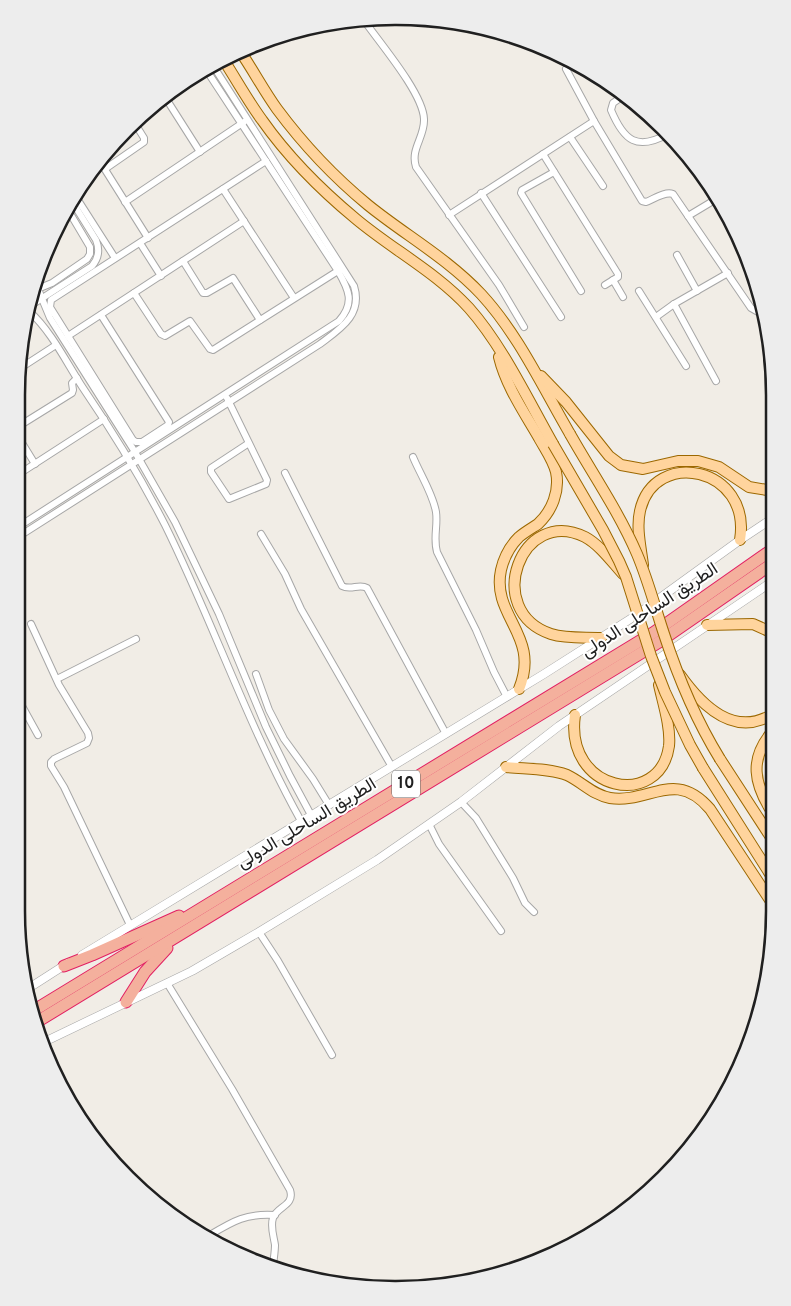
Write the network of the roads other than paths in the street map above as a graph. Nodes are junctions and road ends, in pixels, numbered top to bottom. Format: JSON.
{"nodes":[{"id":1,"x":368,"y":26,"type":"edge"},
{"id":2,"x":244,"y":57,"type":"edge"},
{"id":3,"x":227,"y":66,"type":"edge"},
{"id":4,"x":566,"y":69,"type":"dead end"},
{"id":5,"x":217,"y":71,"type":"edge"},
{"id":6,"x":210,"y":75,"type":"edge"},
{"id":7,"x":618,"y":100,"type":"edge"},
{"id":8,"x":168,"y":103,"type":"edge"},
{"id":9,"x":247,"y":118,"type":"junction"},
{"id":10,"x":594,"y":121,"type":"junction"},
{"id":11,"x":242,"y":125,"type":"junction"},
{"id":12,"x":139,"y":129,"type":"edge"},
{"id":13,"x":570,"y":137,"type":"junction"},
{"id":14,"x":660,"y":137,"type":"edge"},
{"id":15,"x":200,"y":152,"type":"junction"},
{"id":16,"x":543,"y":154,"type":"junction"},
{"id":17,"x":266,"y":161,"type":"junction"},
{"id":18,"x":104,"y":169,"type":"joint"},
{"id":19,"x":554,"y":172,"type":"junction"},
{"id":20,"x":603,"y":186,"type":"dead end"},
{"id":21,"x":223,"y":189,"type":"junction"},
{"id":22,"x":481,"y":193,"type":"junction"},
{"id":23,"x":80,"y":202,"type":"edge"},
{"id":24,"x":125,"y":202,"type":"junction"},
{"id":25,"x":711,"y":202,"type":"edge"},
{"id":26,"x":75,"y":210,"type":"edge"},
{"id":27,"x":73,"y":214,"type":"edge"},
{"id":28,"x":449,"y":215,"type":"junction"},
{"id":29,"x":688,"y":216,"type":"junction"},
{"id":30,"x":78,"y":218,"type":"junction"},
{"id":31,"x":244,"y":222,"type":"junction"},
{"id":32,"x":148,"y":238,"type":"junction"},
{"id":33,"x":105,"y":241,"type":"junction"},
{"id":34,"x":140,"y":243,"type":"junction"},
{"id":35,"x":98,"y":245,"type":"junction"},
{"id":36,"x":677,"y":255,"type":"dead end"},
{"id":37,"x":115,"y":258,"type":"junction"},
{"id":38,"x":183,"y":261,"type":"junction"},
{"id":39,"x":341,"y":269,"type":"junction"},
{"id":40,"x":728,"y":273,"type":"junction"},
{"id":41,"x":85,"y":274,"type":"junction"},
{"id":42,"x":161,"y":276,"type":"junction"},
{"id":43,"x":613,"y":280,"type":"junction"},
{"id":44,"x":605,"y":285,"type":"dead end"},
{"id":45,"x":42,"y":288,"type":"edge"},
{"id":46,"x":581,"y":291,"type":"dead end"},
{"id":47,"x":640,"y":291,"type":"dead end"},
{"id":48,"x":696,"y":291,"type":"junction"},
{"id":49,"x":134,"y":293,"type":"junction"},
{"id":50,"x":40,"y":294,"type":"edge"},
{"id":51,"x":623,"y":296,"type":"dead end"},
{"id":52,"x":43,"y":298,"type":"junction"},
{"id":53,"x":294,"y":298,"type":"junction"},
{"id":54,"x":38,"y":301,"type":"edge"},
{"id":55,"x":674,"y":304,"type":"junction"},
{"id":56,"x":756,"y":311,"type":"edge"},
{"id":57,"x":101,"y":315,"type":"junction"},
{"id":58,"x":34,"y":316,"type":"edge"},
{"id":59,"x":561,"y":317,"type":"dead end"},
{"id":60,"x":656,"y":317,"type":"junction"},
{"id":61,"x":260,"y":320,"type":"junction"},
{"id":62,"x":524,"y":327,"type":"dead end"},
{"id":63,"x":68,"y":336,"type":"junction"},
{"id":64,"x":316,"y":336,"type":"junction"},
{"id":65,"x":320,"y":344,"type":"junction"},
{"id":66,"x":495,"y":344,"type":"junction"},
{"id":67,"x":56,"y":345,"type":"junction"},
{"id":68,"x":27,"y":364,"type":"edge"},
{"id":69,"x":686,"y":366,"type":"dead end"},
{"id":70,"x":533,"y":369,"type":"junction"},
{"id":71,"x":77,"y":378,"type":"junction"},
{"id":72,"x":716,"y":381,"type":"dead end"},
{"id":73,"x":227,"y":398,"type":"junction"},
{"id":74,"x":104,"y":420,"type":"junction"},
{"id":75,"x":25,"y":422,"type":"edge"},
{"id":76,"x":127,"y":434,"type":"junction"},
{"id":77,"x":156,"y":436,"type":"junction"},
{"id":78,"x":248,"y":443,"type":"junction"},
{"id":79,"x":25,"y":448,"type":"edge"},
{"id":80,"x":135,"y":452,"type":"junction"},
{"id":81,"x":127,"y":457,"type":"junction"},
{"id":82,"x":413,"y":457,"type":"dead end"},
{"id":83,"x":139,"y":459,"type":"junction"},
{"id":84,"x":35,"y":464,"type":"junction"},
{"id":85,"x":131,"y":464,"type":"junction"},
{"id":86,"x":25,"y":470,"type":"edge"},
{"id":87,"x":285,"y":473,"type":"dead end"},
{"id":88,"x":766,"y":489,"type":"edge"},
{"id":89,"x":175,"y":522,"type":"junction"},
{"id":90,"x":25,"y":523,"type":"edge"},
{"id":91,"x":766,"y":523,"type":"edge"},
{"id":92,"x":166,"y":526,"type":"junction"},
{"id":93,"x":25,"y":532,"type":"edge"},
{"id":94,"x":261,"y":534,"type":"dead end"},
{"id":95,"x":740,"y":540,"type":"junction"},
{"id":96,"x":766,"y":554,"type":"edge"},
{"id":97,"x":766,"y":568,"type":"edge"},
{"id":98,"x":644,"y":570,"type":"junction"},
{"id":99,"x":626,"y":577,"type":"junction"},
{"id":100,"x":766,"y":586,"type":"edge"},
{"id":101,"x":31,"y":624,"type":"dead end"},
{"id":102,"x":708,"y":625,"type":"junction"},
{"id":103,"x":766,"y":630,"type":"edge"},
{"id":104,"x":601,"y":638,"type":"junction"},
{"id":105,"x":136,"y":639,"type":"dead end"},
{"id":106,"x":676,"y":668,"type":"junction"},
{"id":107,"x":256,"y":674,"type":"dead end"},
{"id":108,"x":657,"y":674,"type":"junction"},
{"id":109,"x":57,"y":679,"type":"junction"},
{"id":110,"x":519,"y":689,"type":"junction"},
{"id":111,"x":507,"y":697,"type":"junction"},
{"id":112,"x":25,"y":710,"type":"edge"},
{"id":113,"x":575,"y":715,"type":"junction"},
{"id":114,"x":766,"y":717,"type":"edge"},
{"id":115,"x":446,"y":734,"type":"junction"},
{"id":116,"x":38,"y":735,"type":"dead end"},
{"id":117,"x":766,"y":741,"type":"edge"},
{"id":118,"x":392,"y":767,"type":"junction"},
{"id":119,"x":506,"y":767,"type":"junction"},
{"id":120,"x":290,"y":776,"type":"junction"},
{"id":121,"x":279,"y":781,"type":"junction"},
{"id":122,"x":303,"y":800,"type":"junction"},
{"id":123,"x":461,"y":802,"type":"junction"},
{"id":124,"x":766,"y":802,"type":"edge"},
{"id":125,"x":328,"y":805,"type":"junction"},
{"id":126,"x":292,"y":806,"type":"junction"},
{"id":127,"x":311,"y":815,"type":"junction"},
{"id":128,"x":301,"y":822,"type":"junction"},
{"id":129,"x":430,"y":824,"type":"junction"},
{"id":130,"x":766,"y":830,"type":"edge"},
{"id":131,"x":766,"y":868,"type":"edge"},
{"id":132,"x":766,"y":894,"type":"edge"},
{"id":133,"x":209,"y":905,"type":"junction"},
{"id":134,"x":534,"y":912,"type":"dead end"},
{"id":135,"x":130,"y":925,"type":"junction"},
{"id":136,"x":501,"y":931,"type":"dead end"},
{"id":137,"x":259,"y":932,"type":"junction"},
{"id":138,"x":174,"y":939,"type":"junction"},
{"id":139,"x":64,"y":966,"type":"junction"},
{"id":140,"x":167,"y":983,"type":"junction"},
{"id":141,"x":33,"y":986,"type":"edge"},
{"id":142,"x":126,"y":1002,"type":"junction"},
{"id":143,"x":38,"y":1008,"type":"edge"},
{"id":144,"x":42,"y":1019,"type":"edge"},
{"id":145,"x":49,"y":1040,"type":"edge"},
{"id":146,"x":332,"y":1055,"type":"dead end"},
{"id":147,"x":275,"y":1215,"type":"junction"},
{"id":148,"x":214,"y":1233,"type":"edge"},
{"id":149,"x":274,"y":1260,"type":"edge"}],
"edges":[{"from":1,"to":28,"type":"street"},
{"from":2,"to":70,"type":"main road"},
{"from":3,"to":66,"type":"main road"},
{"from":4,"to":10,"type":"street"},
{"from":5,"to":9,"type":"street"},
{"from":6,"to":11,"type":"street"},
{"from":7,"to":14,"type":"street"},
{"from":8,"to":15,"type":"street"},
{"from":9,"to":11,"type":"street"},
{"from":9,"to":39,"type":"street"},
{"from":10,"to":13,"type":"street"},
{"from":10,"to":29,"type":"street"},
{"from":11,"to":15,"type":"street"},
{"from":11,"to":17,"type":"street"},
{"from":12,"to":18,"type":"street"},
{"from":13,"to":16,"type":"street"},
{"from":13,"to":20,"type":"street"},
{"from":15,"to":24,"type":"street"},
{"from":16,"to":19,"type":"street"},
{"from":16,"to":22,"type":"street"},
{"from":17,"to":21,"type":"street"},
{"from":17,"to":39,"type":"street"},
{"from":18,"to":24,"type":"street"},
{"from":19,"to":43,"type":"street"},
{"from":19,"to":46,"type":"street"},
{"from":21,"to":31,"type":"street"},
{"from":21,"to":32,"type":"street"},
{"from":22,"to":28,"type":"street"},
{"from":22,"to":59,"type":"street"},
{"from":23,"to":33,"type":"street"},
{"from":24,"to":32,"type":"street"},
{"from":25,"to":29,"type":"street"},
{"from":26,"to":30,"type":"street"},
{"from":27,"to":30,"type":"street"},
{"from":28,"to":62,"type":"street"},
{"from":29,"to":40,"type":"street"},
{"from":30,"to":35,"type":"street"},
{"from":30,"to":45,"type":"street"},
{"from":31,"to":38,"type":"street"},
{"from":31,"to":53,"type":"street"},
{"from":32,"to":34,"type":"street"},
{"from":33,"to":35,"type":"street"},
{"from":33,"to":37,"type":"street"},
{"from":34,"to":37,"type":"street"},
{"from":34,"to":42,"type":"street"},
{"from":35,"to":41,"type":"street"},
{"from":36,"to":48,"type":"street"},
{"from":37,"to":41,"type":"street"},
{"from":38,"to":42,"type":"street"},
{"from":38,"to":61,"type":"street"},
{"from":39,"to":53,"type":"street"},
{"from":39,"to":64,"type":"street"},
{"from":39,"to":65,"type":"street"},
{"from":40,"to":48,"type":"street"},
{"from":40,"to":56,"type":"street"},
{"from":41,"to":52,"type":"street"},
{"from":41,"to":63,"type":"street"},
{"from":42,"to":49,"type":"street"},
{"from":43,"to":44,"type":"street"},
{"from":43,"to":51,"type":"street"},
{"from":47,"to":60,"type":"street"},
{"from":48,"to":55,"type":"street"},
{"from":49,"to":57,"type":"street"},
{"from":49,"to":61,"type":"street"},
{"from":50,"to":52,"type":"street"},
{"from":52,"to":54,"type":"street"},
{"from":52,"to":76,"type":"street"},
{"from":53,"to":61,"type":"street"},
{"from":55,"to":60,"type":"street"},
{"from":55,"to":72,"type":"street"},
{"from":57,"to":63,"type":"street"},
{"from":57,"to":77,"type":"street"},
{"from":58,"to":67,"type":"street"},
{"from":60,"to":69,"type":"street"},
{"from":63,"to":76,"type":"street"},
{"from":64,"to":65,"type":"street"},
{"from":64,"to":73,"type":"street"},
{"from":65,"to":73,"type":"street"},
{"from":66,"to":99,"type":"main road","bridge":true},
{"from":66,"to":110,"type":"main road"},
{"from":67,"to":68,"type":"street"},
{"from":67,"to":71,"type":"street"},
{"from":70,"to":88,"type":"main road"},
{"from":70,"to":98,"type":"main road","bridge":true},
{"from":71,"to":74,"type":"street"},
{"from":71,"to":75,"type":"street"},
{"from":73,"to":77,"type":"street"},
{"from":73,"to":78,"type":"street"},
{"from":73,"to":83,"type":"street"},
{"from":74,"to":81,"type":"street"},
{"from":74,"to":84,"type":"street"},
{"from":76,"to":77,"type":"street"},
{"from":76,"to":80,"type":"street"},
{"from":77,"to":80,"type":"street"},
{"from":78,"to":78,"type":"street"},
{"from":79,"to":84,"type":"street"},
{"from":80,"to":81,"type":"street"},
{"from":80,"to":83,"type":"street"},
{"from":81,"to":85,"type":"street"},
{"from":81,"to":90,"type":"street"},
{"from":82,"to":111,"type":"street"},
{"from":83,"to":85,"type":"street"},
{"from":83,"to":89,"type":"street"},
{"from":84,"to":86,"type":"street"},
{"from":85,"to":92,"type":"street"},
{"from":85,"to":93,"type":"street"},
{"from":87,"to":115,"type":"street"},
{"from":89,"to":92,"type":"street"},
{"from":89,"to":120,"type":"street"},
{"from":91,"to":95,"type":"street"},
{"from":92,"to":121,"type":"street"},
{"from":94,"to":118,"type":"street"},
{"from":95,"to":98,"type":"main road"},
{"from":95,"to":104,"type":"street"},
{"from":96,"to":133,"type":"highway","name":"الطريق الساحلى الدولى","number":"10"},
{"from":97,"to":138,"type":"highway","name":"الطريق الساحلى الدولى","number":"10"},
{"from":98,"to":106,"type":"main road","bridge":true},
{"from":99,"to":104,"type":"main road"},
{"from":99,"to":108,"type":"main road","bridge":true},
{"from":100,"to":102,"type":"street"},
{"from":101,"to":109,"type":"street"},
{"from":102,"to":103,"type":"main road"},
{"from":102,"to":113,"type":"street"},
{"from":104,"to":110,"type":"street"},
{"from":105,"to":109,"type":"street"},
{"from":106,"to":114,"type":"main road","bridge":true},
{"from":106,"to":130,"type":"main road","bridge":true},
{"from":107,"to":125,"type":"street"},
{"from":108,"to":113,"type":"main road","bridge":true},
{"from":108,"to":131,"type":"main road","bridge":true},
{"from":109,"to":135,"type":"street"},
{"from":110,"to":111,"type":"street"},
{"from":111,"to":115,"type":"street"},
{"from":112,"to":116,"type":"street"},
{"from":113,"to":119,"type":"street"},
{"from":115,"to":118,"type":"street"},
{"from":117,"to":124,"type":"main road"},
{"from":118,"to":125,"type":"street"},
{"from":119,"to":123,"type":"street"},
{"from":119,"to":132,"type":"main road"},
{"from":120,"to":121,"type":"street"},
{"from":120,"to":122,"type":"street"},
{"from":121,"to":126,"type":"street"},
{"from":122,"to":126,"type":"street"},
{"from":122,"to":127,"type":"street"},
{"from":123,"to":129,"type":"street"},
{"from":123,"to":134,"type":"street"},
{"from":125,"to":127,"type":"street"},
{"from":126,"to":128,"type":"street"},
{"from":127,"to":128,"type":"street"},
{"from":128,"to":135,"type":"street"},
{"from":129,"to":136,"type":"street"},
{"from":129,"to":137,"type":"street"},
{"from":133,"to":139,"type":"highway"},
{"from":133,"to":143,"type":"highway","name":"الطريق الساحلى الدولى","number":"10"},
{"from":135,"to":139,"type":"street"},
{"from":137,"to":140,"type":"street"},
{"from":137,"to":146,"type":"street"},
{"from":138,"to":142,"type":"highway"},
{"from":138,"to":144,"type":"highway","name":"الطريق الساحلى الدولى","number":"10"},
{"from":139,"to":141,"type":"street"},
{"from":140,"to":142,"type":"street"},
{"from":140,"to":147,"type":"street"},
{"from":142,"to":145,"type":"street"},
{"from":147,"to":148,"type":"street"},
{"from":147,"to":149,"type":"street"}]}
